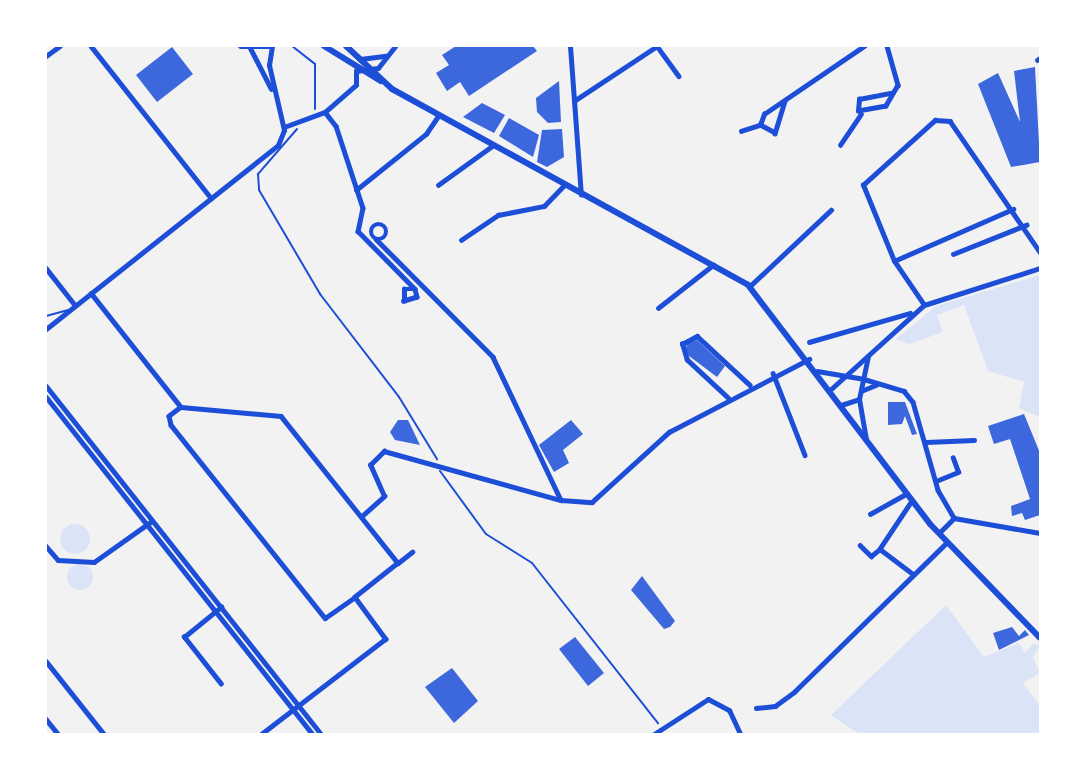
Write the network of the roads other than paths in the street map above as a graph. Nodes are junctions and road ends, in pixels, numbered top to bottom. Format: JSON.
{"nodes":[{"id":1,"x":60,"y":46,"type":"edge"},
{"id":2,"x":91,"y":46,"type":"edge"},
{"id":3,"x":241,"y":46,"type":"edge"},
{"id":4,"x":271,"y":46,"type":"edge"},
{"id":5,"x":324,"y":46,"type":"edge"},
{"id":6,"x":346,"y":46,"type":"edge"},
{"id":7,"x":395,"y":46,"type":"edge"},
{"id":8,"x":570,"y":46,"type":"edge"},
{"id":9,"x":863,"y":46,"type":"edge"},
{"id":10,"x":887,"y":46,"type":"edge"},
{"id":11,"x":250,"y":48,"type":"junction"},
{"id":12,"x":46,"y":56,"type":"edge"},
{"id":13,"x":386,"y":57,"type":"junction"},
{"id":14,"x":360,"y":59,"type":"junction"},
{"id":15,"x":373,"y":69,"type":"junction"},
{"id":16,"x":356,"y":71,"type":"junction"},
{"id":17,"x":679,"y":76,"type":"dead end"},
{"id":18,"x":382,"y":81,"type":"junction"},
{"id":19,"x":891,"y":93,"type":"junction"},
{"id":20,"x":274,"y":94,"type":"junction"},
{"id":21,"x":785,"y":101,"type":"junction"},
{"id":22,"x":574,"y":102,"type":"junction"},
{"id":23,"x":325,"y":112,"type":"junction"},
{"id":24,"x":861,"y":114,"type":"junction"},
{"id":25,"x":438,"y":116,"type":"junction"},
{"id":26,"x":760,"y":125,"type":"junction"},
{"id":27,"x":284,"y":127,"type":"junction"},
{"id":28,"x":741,"y":131,"type":"dead end"},
{"id":29,"x":840,"y":145,"type":"dead end"},
{"id":30,"x":492,"y":146,"type":"junction"},
{"id":31,"x":438,"y":186,"type":"dead end"},
{"id":32,"x":563,"y":186,"type":"junction"},
{"id":33,"x":356,"y":190,"type":"junction"},
{"id":34,"x":581,"y":195,"type":"junction"},
{"id":35,"x":211,"y":198,"type":"junction"},
{"id":36,"x":1013,"y":209,"type":"junction"},
{"id":37,"x":831,"y":210,"type":"dead end"},
{"id":38,"x":1026,"y":225,"type":"junction"},
{"id":39,"x":376,"y":239,"type":"dead end"},
{"id":40,"x":461,"y":240,"type":"dead end"},
{"id":41,"x":1041,"y":252,"type":"edge"},
{"id":42,"x":953,"y":254,"type":"dead end"},
{"id":43,"x":894,"y":261,"type":"junction"},
{"id":44,"x":714,"y":264,"type":"junction"},
{"id":45,"x":46,"y":268,"type":"edge"},
{"id":46,"x":1041,"y":268,"type":"edge"},
{"id":47,"x":750,"y":286,"type":"junction"},
{"id":48,"x":415,"y":289,"type":"dead end"},
{"id":49,"x":90,"y":292,"type":"junction"},
{"id":50,"x":924,"y":304,"type":"junction"},
{"id":51,"x":75,"y":305,"type":"junction"},
{"id":52,"x":658,"y":308,"type":"dead end"},
{"id":53,"x":69,"y":310,"type":"junction"},
{"id":54,"x":910,"y":313,"type":"junction"},
{"id":55,"x":46,"y":316,"type":"edge"},
{"id":56,"x":46,"y":329,"type":"edge"},
{"id":57,"x":809,"y":342,"type":"dead end"},
{"id":58,"x":868,"y":356,"type":"junction"},
{"id":59,"x":809,"y":359,"type":"junction"},
{"id":60,"x":817,"y":371,"type":"junction"},
{"id":61,"x":773,"y":373,"type":"junction"},
{"id":62,"x":845,"y":376,"type":"junction"},
{"id":63,"x":864,"y":379,"type":"junction"},
{"id":64,"x":877,"y":384,"type":"junction"},
{"id":65,"x":46,"y":386,"type":"edge"},
{"id":66,"x":750,"y":386,"type":"junction"},
{"id":67,"x":831,"y":389,"type":"junction"},
{"id":68,"x":861,"y":391,"type":"junction"},
{"id":69,"x":46,"y":397,"type":"edge"},
{"id":70,"x":729,"y":398,"type":"junction"},
{"id":71,"x":859,"y":399,"type":"junction"},
{"id":72,"x":841,"y":405,"type":"junction"},
{"id":73,"x":181,"y":407,"type":"junction"},
{"id":74,"x":974,"y":440,"type":"dead end"},
{"id":75,"x":926,"y":442,"type":"junction"},
{"id":76,"x":867,"y":446,"type":"junction"},
{"id":77,"x":805,"y":455,"type":"dead end"},
{"id":78,"x":953,"y":458,"type":"dead end"},
{"id":79,"x":936,"y":481,"type":"junction"},
{"id":80,"x":906,"y":494,"type":"junction"},
{"id":81,"x":561,"y":500,"type":"junction"},
{"id":82,"x":912,"y":502,"type":"junction"},
{"id":83,"x":870,"y":514,"type":"dead end"},
{"id":84,"x":362,"y":516,"type":"junction"},
{"id":85,"x":954,"y":518,"type":"junction"},
{"id":86,"x":150,"y":523,"type":"junction"},
{"id":87,"x":939,"y":533,"type":"junction"},
{"id":88,"x":1041,"y":533,"type":"edge"},
{"id":89,"x":947,"y":542,"type":"junction"},
{"id":90,"x":860,"y":545,"type":"dead end"},
{"id":91,"x":46,"y":546,"type":"edge"},
{"id":92,"x":880,"y":549,"type":"junction"},
{"id":93,"x":412,"y":552,"type":"dead end"},
{"id":94,"x":398,"y":563,"type":"junction"},
{"id":95,"x":913,"y":574,"type":"junction"},
{"id":96,"x":355,"y":597,"type":"junction"},
{"id":97,"x":221,"y":607,"type":"junction"},
{"id":98,"x":215,"y":612,"type":"junction"},
{"id":99,"x":1041,"y":638,"type":"edge"},
{"id":100,"x":46,"y":661,"type":"edge"},
{"id":101,"x":221,"y":684,"type":"dead end"},
{"id":102,"x":756,"y":708,"type":"dead end"},
{"id":103,"x":297,"y":709,"type":"junction"},
{"id":104,"x":46,"y":719,"type":"edge"},
{"id":105,"x":58,"y":734,"type":"edge"},
{"id":106,"x":104,"y":734,"type":"edge"},
{"id":107,"x":262,"y":734,"type":"edge"},
{"id":108,"x":312,"y":734,"type":"edge"},
{"id":109,"x":321,"y":734,"type":"edge"},
{"id":110,"x":654,"y":734,"type":"edge"},
{"id":111,"x":740,"y":734,"type":"edge"}],
"edges":[{"from":1,"to":12,"type":"street"},
{"from":2,"to":35,"type":"street"},
{"from":3,"to":11,"type":"main road"},
{"from":4,"to":11,"type":"main road"},
{"from":4,"to":20,"type":"street"},
{"from":5,"to":16,"type":"main road"},
{"from":6,"to":14,"type":"main road"},
{"from":7,"to":13,"type":"street"},
{"from":8,"to":22,"type":"street"},
{"from":9,"to":21,"type":"street"},
{"from":10,"to":19,"type":"street"},
{"from":11,"to":20,"type":"street"},
{"from":13,"to":14,"type":"street"},
{"from":13,"to":15,"type":"street"},
{"from":14,"to":15,"type":"main road"},
{"from":15,"to":16,"type":"street"},
{"from":15,"to":18,"type":"main road"},
{"from":16,"to":18,"type":"main road"},
{"from":16,"to":23,"type":"street"},
{"from":17,"to":22,"type":"street"},
{"from":18,"to":25,"type":"main road"},
{"from":19,"to":24,"type":"street"},
{"from":19,"to":24,"type":"street"},
{"from":20,"to":27,"type":"street"},
{"from":21,"to":26,"type":"street"},
{"from":21,"to":26,"type":"street"},
{"from":22,"to":34,"type":"street"},
{"from":23,"to":27,"type":"street"},
{"from":23,"to":33,"type":"street"},
{"from":24,"to":29,"type":"street"},
{"from":25,"to":30,"type":"main road"},
{"from":25,"to":33,"type":"street"},
{"from":26,"to":28,"type":"street"},
{"from":27,"to":35,"type":"street"},
{"from":30,"to":31,"type":"street"},
{"from":30,"to":32,"type":"main road"},
{"from":32,"to":34,"type":"main road"},
{"from":32,"to":40,"type":"street"},
{"from":33,"to":48,"type":"street"},
{"from":34,"to":44,"type":"main road"},
{"from":35,"to":49,"type":"street"},
{"from":36,"to":38,"type":"street"},
{"from":36,"to":43,"type":"street"},
{"from":36,"to":43,"type":"street"},
{"from":37,"to":47,"type":"street"},
{"from":38,"to":41,"type":"street"},
{"from":38,"to":42,"type":"street"},
{"from":39,"to":81,"type":"street"},
{"from":43,"to":50,"type":"street"},
{"from":44,"to":47,"type":"main road"},
{"from":44,"to":52,"type":"street"},
{"from":45,"to":51,"type":"street"},
{"from":46,"to":50,"type":"street"},
{"from":47,"to":59,"type":"main road"},
{"from":49,"to":51,"type":"street"},
{"from":49,"to":73,"type":"street"},
{"from":50,"to":54,"type":"street"},
{"from":51,"to":53,"type":"street"},
{"from":53,"to":55,"type":"lane"},
{"from":53,"to":56,"type":"street"},
{"from":54,"to":57,"type":"street"},
{"from":54,"to":58,"type":"street"},
{"from":58,"to":62,"type":"street"},
{"from":58,"to":63,"type":"street"},
{"from":59,"to":60,"type":"main road"},
{"from":59,"to":61,"type":"street"},
{"from":60,"to":62,"type":"street"},
{"from":60,"to":67,"type":"main road"},
{"from":61,"to":66,"type":"street"},
{"from":61,"to":77,"type":"street"},
{"from":62,"to":63,"type":"street"},
{"from":62,"to":67,"type":"street"},
{"from":63,"to":64,"type":"street"},
{"from":63,"to":68,"type":"street"},
{"from":64,"to":68,"type":"street"},
{"from":64,"to":75,"type":"street"},
{"from":65,"to":86,"type":"street"},
{"from":66,"to":70,"type":"street"},
{"from":66,"to":70,"type":"street"},
{"from":67,"to":72,"type":"main road"},
{"from":68,"to":71,"type":"street"},
{"from":69,"to":86,"type":"street"},
{"from":70,"to":81,"type":"street"},
{"from":71,"to":72,"type":"street"},
{"from":71,"to":76,"type":"street"},
{"from":72,"to":76,"type":"main road"},
{"from":73,"to":84,"type":"street"},
{"from":73,"to":96,"type":"street"},
{"from":74,"to":75,"type":"street"},
{"from":75,"to":79,"type":"street"},
{"from":76,"to":80,"type":"main road"},
{"from":78,"to":79,"type":"street"},
{"from":79,"to":85,"type":"street"},
{"from":80,"to":82,"type":"main road"},
{"from":80,"to":83,"type":"street"},
{"from":81,"to":84,"type":"street"},
{"from":82,"to":87,"type":"main road"},
{"from":82,"to":92,"type":"street"},
{"from":84,"to":94,"type":"street"},
{"from":85,"to":87,"type":"street"},
{"from":85,"to":88,"type":"street"},
{"from":86,"to":91,"type":"street"},
{"from":86,"to":97,"type":"street"},
{"from":86,"to":98,"type":"street"},
{"from":87,"to":89,"type":"main road"},
{"from":89,"to":95,"type":"street"},
{"from":89,"to":99,"type":"main road"},
{"from":90,"to":92,"type":"street"},
{"from":92,"to":95,"type":"street"},
{"from":93,"to":94,"type":"street"},
{"from":94,"to":96,"type":"street"},
{"from":95,"to":102,"type":"street"},
{"from":96,"to":103,"type":"street"},
{"from":97,"to":98,"type":"street"},
{"from":97,"to":103,"type":"street"},
{"from":98,"to":101,"type":"street"},
{"from":98,"to":103,"type":"street"},
{"from":100,"to":106,"type":"street"},
{"from":103,"to":107,"type":"street"},
{"from":103,"to":108,"type":"street"},
{"from":103,"to":109,"type":"street"},
{"from":104,"to":105,"type":"street"},
{"from":110,"to":111,"type":"street"}]}
